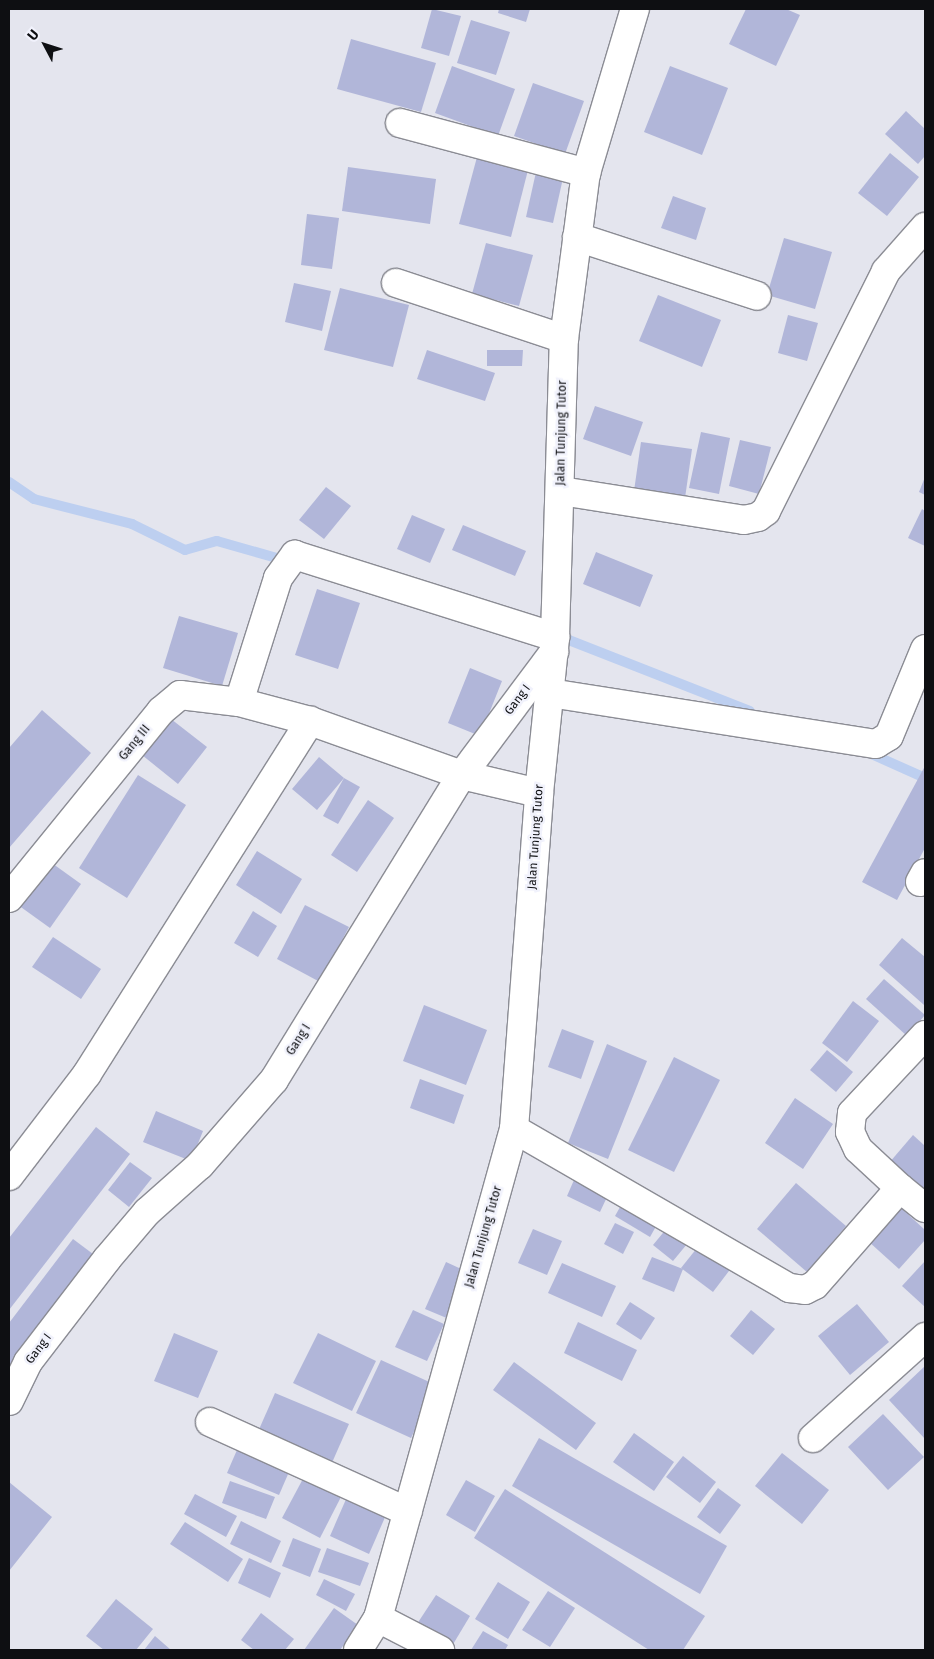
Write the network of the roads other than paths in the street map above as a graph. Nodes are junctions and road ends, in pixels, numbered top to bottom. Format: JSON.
{"nodes":[{"id":1,"x":635,"y":9,"type":"edge"},
{"id":2,"x":400,"y":123,"type":"dead end"},
{"id":3,"x":586,"y":172,"type":"junction"},
{"id":4,"x":925,"y":227,"type":"edge"},
{"id":5,"x":578,"y":237,"type":"junction"},
{"id":6,"x":396,"y":283,"type":"dead end"},
{"id":7,"x":757,"y":296,"type":"dead end"},
{"id":8,"x":564,"y":339,"type":"junction"},
{"id":9,"x":561,"y":491,"type":"junction"},
{"id":10,"x":554,"y":645,"type":"junction"},
{"id":11,"x":925,"y":649,"type":"edge"},
{"id":12,"x":550,"y":693,"type":"junction"},
{"id":13,"x":239,"y":702,"type":"junction"},
{"id":14,"x":310,"y":721,"type":"junction"},
{"id":15,"x":462,"y":775,"type":"junction"},
{"id":16,"x":538,"y":792,"type":"junction"},
{"id":17,"x":9,"y":898,"type":"edge"},
{"id":18,"x":925,"y":1035,"type":"edge"},
{"id":19,"x":514,"y":1129,"type":"junction"},
{"id":20,"x":9,"y":1176,"type":"edge"},
{"id":21,"x":900,"y":1188,"type":"junction"},
{"id":22,"x":925,"y":1208,"type":"edge"},
{"id":23,"x":925,"y":1337,"type":"edge"},
{"id":24,"x":9,"y":1401,"type":"edge"},
{"id":25,"x":210,"y":1422,"type":"dead end"},
{"id":26,"x":813,"y":1438,"type":"dead end"},
{"id":27,"x":408,"y":1512,"type":"junction"},
{"id":28,"x":378,"y":1618,"type":"junction"},
{"id":29,"x":358,"y":1650,"type":"edge"},
{"id":30,"x":440,"y":1650,"type":"edge"}],
"edges":[{"from":1,"to":3,"type":"street","name":"Jalan Tunjung Tutor"},
{"from":2,"to":3,"type":"street"},
{"from":3,"to":5,"type":"street","name":"Jalan Tunjung Tutor"},
{"from":4,"to":9,"type":"street"},
{"from":5,"to":7,"type":"street"},
{"from":5,"to":8,"type":"street","name":"Jalan Tunjung Tutor"},
{"from":6,"to":8,"type":"street"},
{"from":8,"to":9,"type":"street","name":"Jalan Tunjung Tutor"},
{"from":9,"to":10,"type":"street","name":"Jalan Tunjung Tutor"},
{"from":10,"to":12,"type":"street","name":"Jalan Tunjung Tutor"},
{"from":10,"to":13,"type":"street"},
{"from":10,"to":15,"type":"street","name":"Gang I"},
{"from":11,"to":12,"type":"street"},
{"from":12,"to":16,"type":"street","name":"Jalan Tunjung Tutor"},
{"from":13,"to":14,"type":"street","name":"Gang III"},
{"from":13,"to":17,"type":"street","name":"Gang III"},
{"from":14,"to":15,"type":"street","name":"Gang III"},
{"from":14,"to":20,"type":"street"},
{"from":15,"to":16,"type":"street","name":"Gang III"},
{"from":15,"to":24,"type":"street","name":"Gang I"},
{"from":16,"to":19,"type":"street","name":"Jalan Tunjung Tutor"},
{"from":18,"to":21,"type":"street"},
{"from":19,"to":21,"type":"street"},
{"from":19,"to":27,"type":"street","name":"Jalan Tunjung Tutor"},
{"from":21,"to":22,"type":"street"},
{"from":23,"to":26,"type":"street"},
{"from":25,"to":27,"type":"street"},
{"from":27,"to":28,"type":"street","name":"Jalan Tunjung Tutor"},
{"from":28,"to":29,"type":"street","name":"Jalan Tunjung Tutor"},
{"from":28,"to":30,"type":"street"}]}
